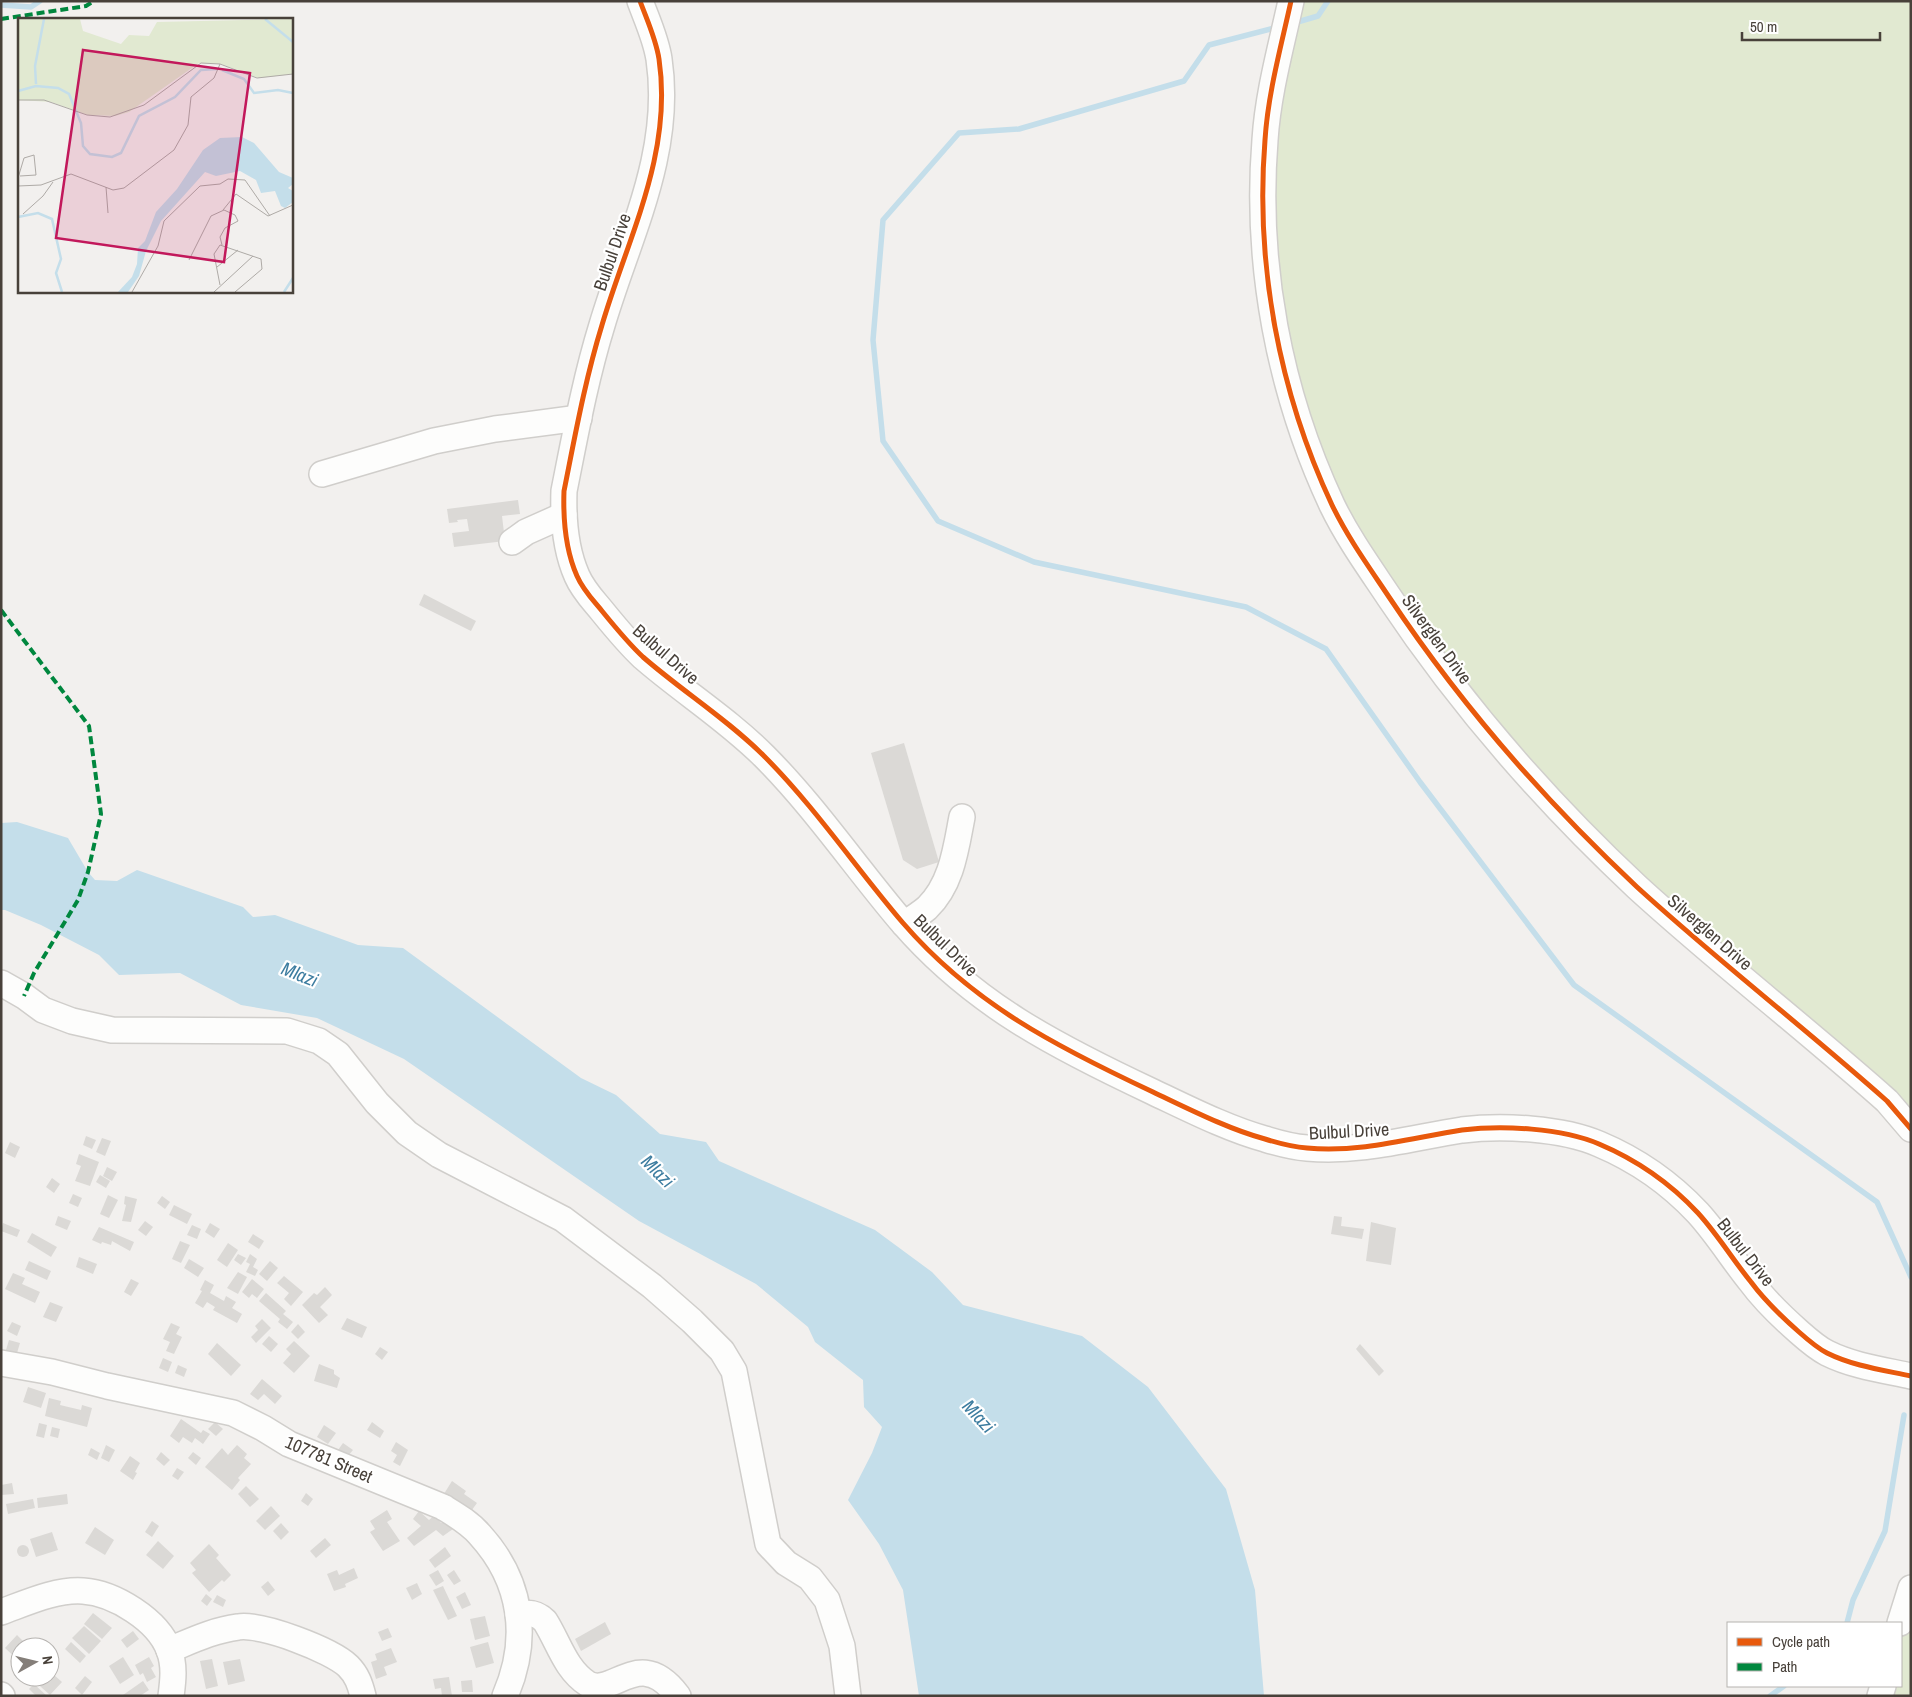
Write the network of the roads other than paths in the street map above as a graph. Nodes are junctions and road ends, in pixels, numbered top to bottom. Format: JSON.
{"nodes":[{"id":1,"x":640,"y":1,"type":"edge"},
{"id":2,"x":1291,"y":1,"type":"edge"},
{"id":3,"x":579,"y":418,"type":"junction"},
{"id":4,"x":322,"y":474,"type":"dead end"},
{"id":5,"x":564,"y":515,"type":"junction"},
{"id":6,"x":512,"y":542,"type":"dead end"},
{"id":7,"x":962,"y":817,"type":"dead end"},
{"id":8,"x":904,"y":924,"type":"junction"},
{"id":9,"x":1,"y":984,"type":"edge"},
{"id":10,"x":1911,"y":1129,"type":"edge"},
{"id":11,"x":1,"y":1363,"type":"edge"},
{"id":12,"x":1911,"y":1376,"type":"edge"},
{"id":13,"x":1911,"y":1588,"type":"edge"},
{"id":14,"x":1,"y":1612,"type":"edge"},
{"id":15,"x":518,"y":1614,"type":"junction"},
{"id":16,"x":1900,"y":1622,"type":"edge"},
{"id":17,"x":169,"y":1650,"type":"junction"},
{"id":18,"x":171,"y":1696,"type":"edge"},
{"id":19,"x":363,"y":1696,"type":"edge"},
{"id":20,"x":505,"y":1696,"type":"edge"},
{"id":21,"x":678,"y":1696,"type":"edge"},
{"id":22,"x":848,"y":1696,"type":"edge"}],
"edges":[{"from":1,"to":3,"type":"street","name":"Bulbul Drive"},
{"from":2,"to":10,"type":"street","name":"Silverglen Drive"},
{"from":3,"to":4,"type":"street"},
{"from":3,"to":5,"type":"street","name":"Bulbul Drive"},
{"from":5,"to":6,"type":"street"},
{"from":5,"to":8,"type":"street","name":"Bulbul Drive"},
{"from":7,"to":8,"type":"street"},
{"from":8,"to":12,"type":"street","name":"Bulbul Drive"},
{"from":9,"to":22,"type":"street"},
{"from":11,"to":15,"type":"street","name":"107781 Street"},
{"from":13,"to":16,"type":"street"},
{"from":14,"to":17,"type":"street"},
{"from":15,"to":20,"type":"street","name":"107781 Street"},
{"from":15,"to":21,"type":"street"},
{"from":17,"to":18,"type":"street"},
{"from":17,"to":19,"type":"street"}]}
